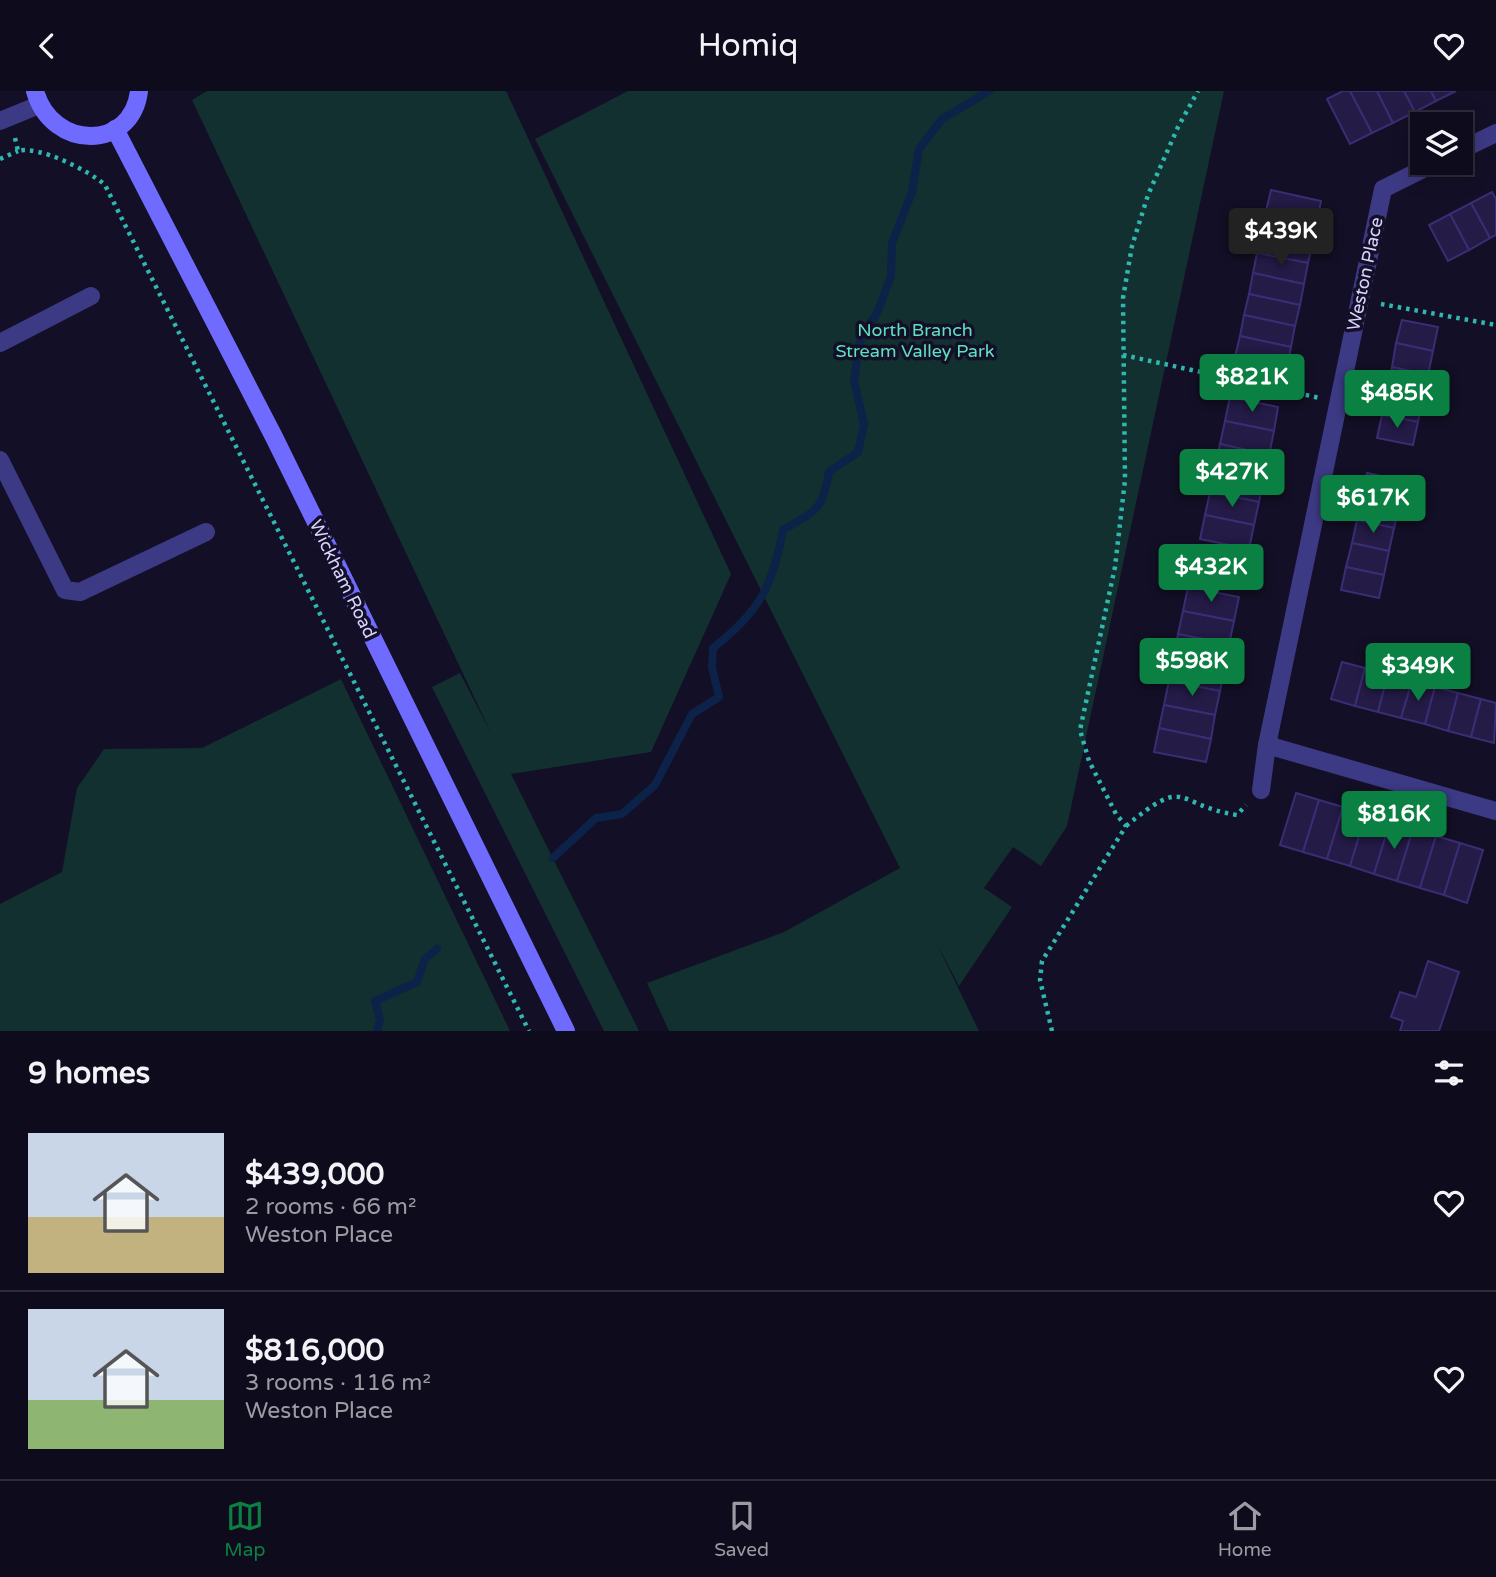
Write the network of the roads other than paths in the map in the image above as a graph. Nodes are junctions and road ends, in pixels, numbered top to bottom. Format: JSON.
{"nodes":[{"id":1,"x":139,"y":91,"type":"edge"},
{"id":2,"x":37,"y":98,"type":"edge"},
{"id":3,"x":5,"y":119,"type":"edge"},
{"id":4,"x":115,"y":129,"type":"junction"},
{"id":5,"x":1496,"y":133,"type":"edge"},
{"id":6,"x":1473,"y":144,"type":"edge"},
{"id":7,"x":1410,"y":175,"type":"edge"},
{"id":8,"x":91,"y":296,"type":"dead end"},
{"id":9,"x":0,"y":344,"type":"edge"},
{"id":10,"x":0,"y":460,"type":"edge"},
{"id":11,"x":206,"y":532,"type":"dead end"},
{"id":12,"x":1267,"y":745,"type":"junction"},
{"id":13,"x":1261,"y":790,"type":"road end"},
{"id":14,"x":1496,"y":811,"type":"edge"},
{"id":15,"x":566,"y":1031,"type":"edge"}],
"edges":[{"from":1,"to":4,"type":"street"},
{"from":2,"to":3,"type":"street"},
{"from":2,"to":4,"type":"street"},
{"from":4,"to":15,"type":"street","name":"Wickham Road"},
{"from":5,"to":6,"type":"street"},
{"from":7,"to":12,"type":"street","name":"Weston Place"},
{"from":8,"to":9,"type":"street"},
{"from":10,"to":11,"type":"street"},
{"from":12,"to":13,"type":"street","name":"Weston Place"},
{"from":12,"to":14,"type":"street"}]}
